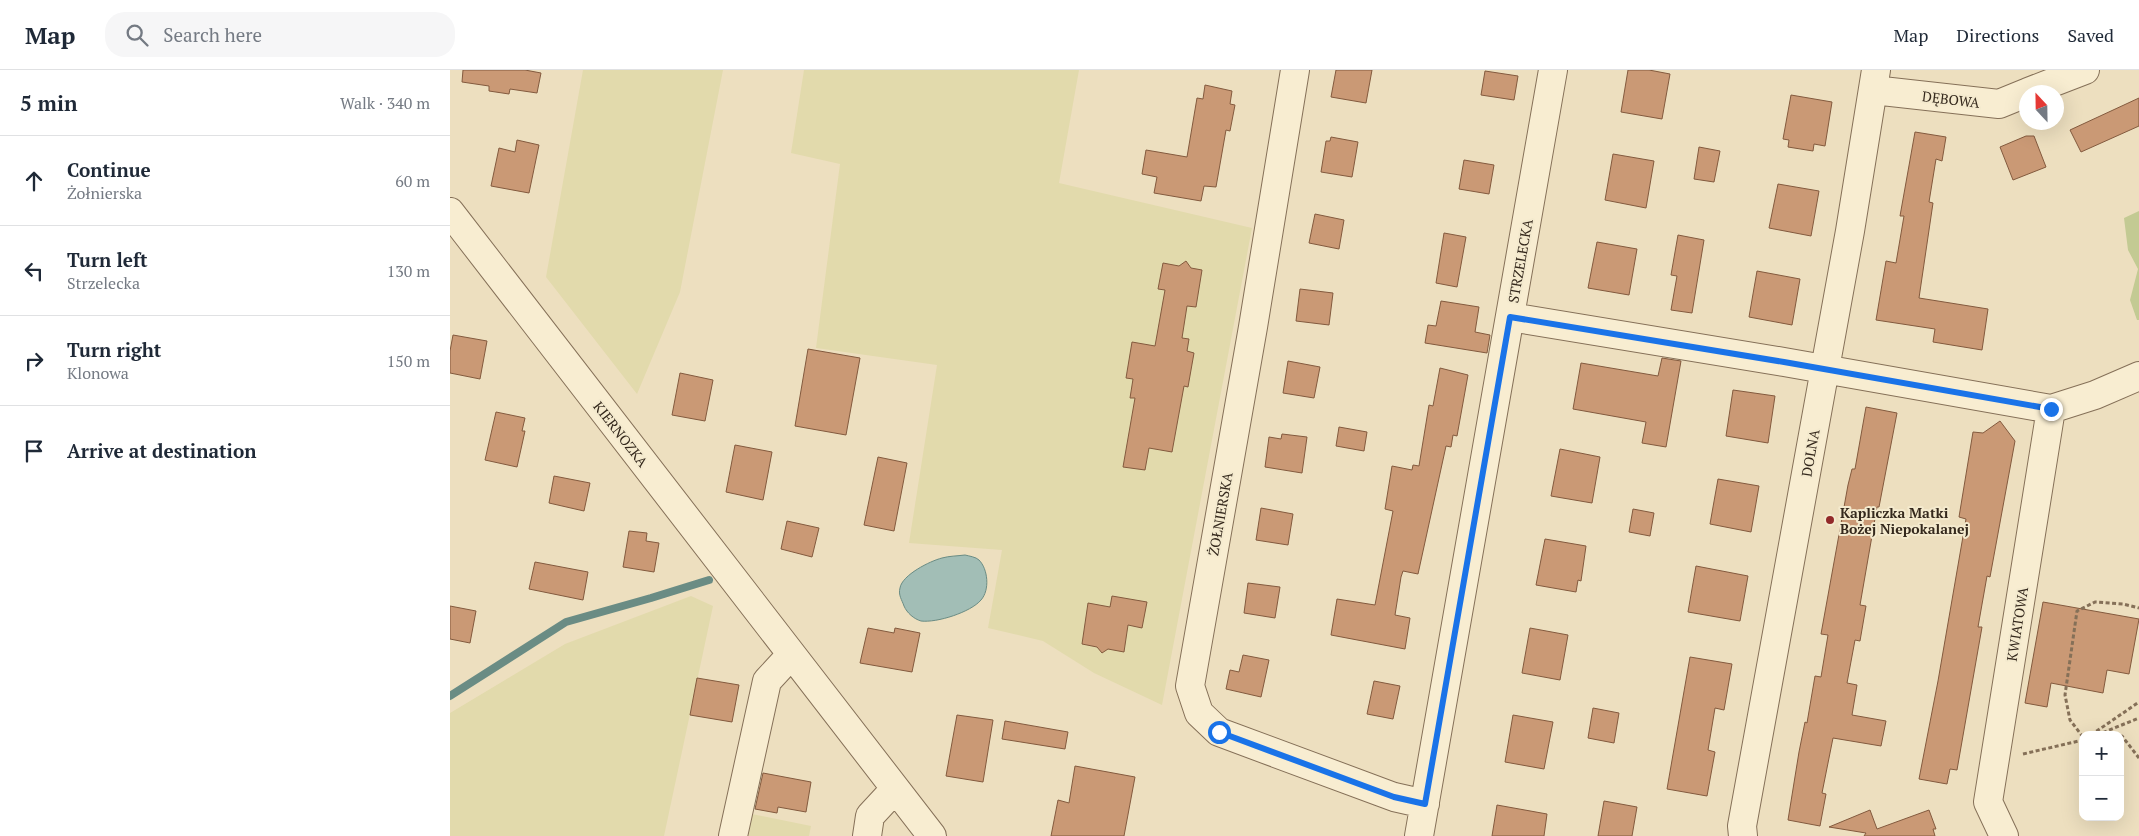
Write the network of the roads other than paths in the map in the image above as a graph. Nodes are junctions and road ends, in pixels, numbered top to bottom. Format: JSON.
{"nodes":[{"id":1,"x":1295,"y":70,"type":"edge"},
{"id":2,"x":1553,"y":70,"type":"edge"},
{"id":3,"x":2085,"y":70,"type":"edge"},
{"id":4,"x":1874,"y":80,"type":"edge"},
{"id":5,"x":2047,"y":85,"type":"edge"},
{"id":6,"x":2019,"y":96,"type":"edge"},
{"id":7,"x":450,"y":212,"type":"edge"},
{"id":8,"x":1510,"y":317,"type":"junction"},
{"id":9,"x":1825,"y":369,"type":"junction"},
{"id":10,"x":2139,"y":376,"type":"edge"},
{"id":11,"x":2051,"y":409,"type":"junction"},
{"id":12,"x":792,"y":655,"type":"junction"},
{"id":13,"x":895,"y":789,"type":"junction"},
{"id":14,"x":1425,"y":804,"type":"junction"},
{"id":15,"x":733,"y":836,"type":"edge"},
{"id":16,"x":867,"y":836,"type":"edge"},
{"id":17,"x":932,"y":836,"type":"edge"},
{"id":18,"x":1419,"y":836,"type":"edge"},
{"id":19,"x":1743,"y":836,"type":"edge"},
{"id":20,"x":2004,"y":836,"type":"edge"}],
"edges":[{"from":1,"to":14,"type":"street","name":"ŻOŁNIERSKA"},
{"from":2,"to":8,"type":"street","name":"STRZELECKA"},
{"from":3,"to":5,"type":"street","name":"DĘBOWA"},
{"from":4,"to":6,"type":"street","name":"DĘBOWA"},
{"from":4,"to":9,"type":"street","name":"DOLNA"},
{"from":7,"to":12,"type":"street","name":"KIERNOZKA"},
{"from":8,"to":9,"type":"street"},
{"from":8,"to":14,"type":"street","name":"STRZELECKA"},
{"from":9,"to":11,"type":"street"},
{"from":9,"to":19,"type":"street","name":"DOLNA"},
{"from":10,"to":11,"type":"street"},
{"from":11,"to":20,"type":"street","name":"KWIATOWA"},
{"from":12,"to":13,"type":"street","name":"KIERNOZKA"},
{"from":12,"to":15,"type":"street"},
{"from":13,"to":16,"type":"street"},
{"from":13,"to":17,"type":"street","name":"KIERNOZKA"},
{"from":14,"to":18,"type":"street","name":"STRZELECKA"}]}
